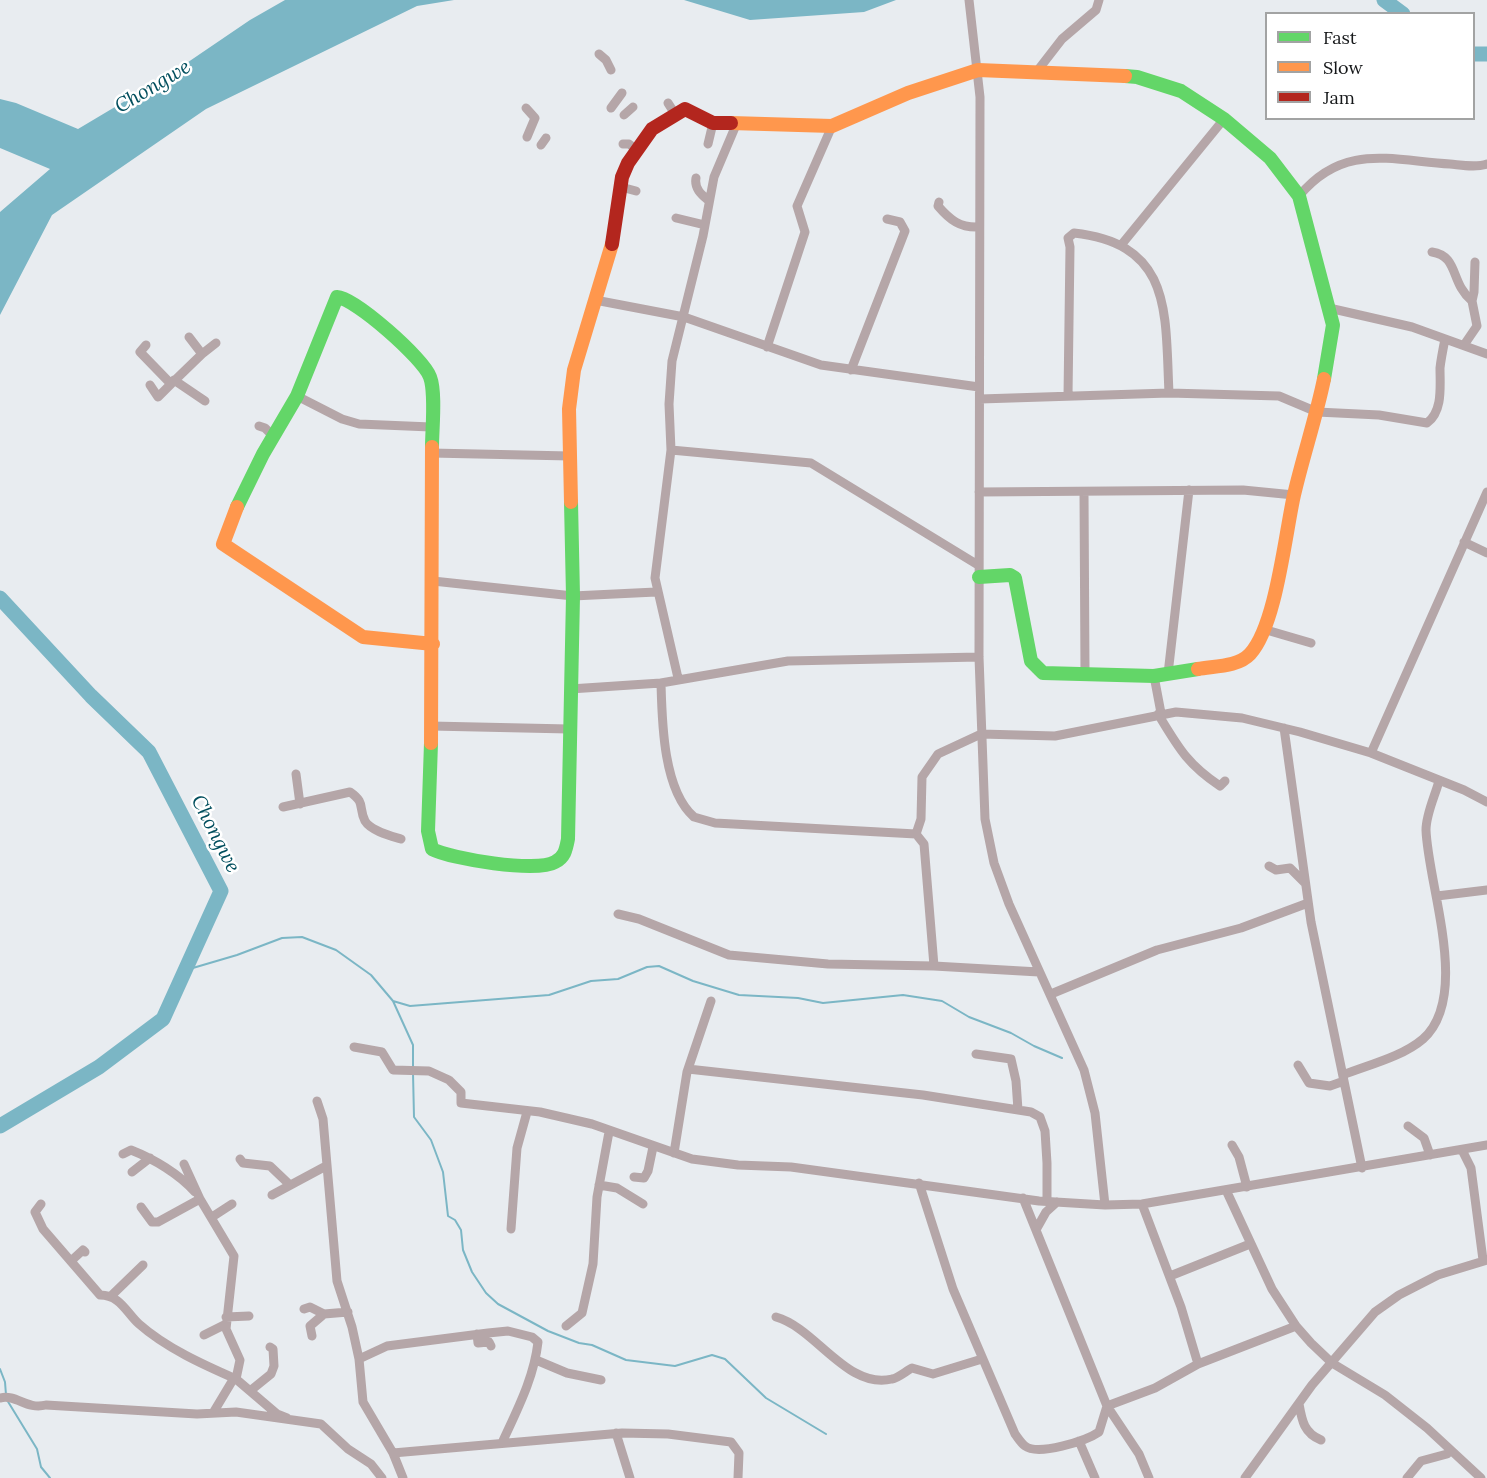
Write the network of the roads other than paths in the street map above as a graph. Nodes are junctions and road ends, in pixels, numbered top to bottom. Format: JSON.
{"nodes":[{"id":1,"x":969,"y":0,"type":"edge"},
{"id":2,"x":1099,"y":0,"type":"edge"},
{"id":3,"x":599,"y":54,"type":"dead end"},
{"id":4,"x":978,"y":70,"type":"junction"},
{"id":5,"x":1038,"y":70,"type":"junction"},
{"id":6,"x":608,"y":81,"type":"dead end"},
{"id":7,"x":622,"y":93,"type":"dead end"},
{"id":8,"x":633,"y":107,"type":"dead end"},
{"id":9,"x":526,"y":108,"type":"dead end"},
{"id":10,"x":611,"y":108,"type":"dead end"},
{"id":11,"x":624,"y":115,"type":"dead end"},
{"id":12,"x":1224,"y":119,"type":"junction"},
{"id":13,"x":713,"y":123,"type":"junction"},
{"id":14,"x":736,"y":125,"type":"junction"},
{"id":15,"x":832,"y":126,"type":"junction"},
{"id":16,"x":527,"y":137,"type":"dead end"},
{"id":17,"x":623,"y":144,"type":"dead end"},
{"id":18,"x":708,"y":144,"type":"dead end"},
{"id":19,"x":637,"y":150,"type":"junction"},
{"id":20,"x":1487,"y":164,"type":"edge"},
{"id":21,"x":696,"y":178,"type":"dead end"},
{"id":22,"x":621,"y":187,"type":"junction"},
{"id":23,"x":636,"y":191,"type":"dead end"},
{"id":24,"x":1299,"y":196,"type":"junction"},
{"id":25,"x":710,"y":201,"type":"junction"},
{"id":26,"x":939,"y":202,"type":"dead end"},
{"id":27,"x":676,"y":218,"type":"dead end"},
{"id":28,"x":888,"y":219,"type":"dead end"},
{"id":29,"x":705,"y":225,"type":"junction"},
{"id":30,"x":979,"y":227,"type":"junction"},
{"id":31,"x":1122,"y":244,"type":"junction"},
{"id":32,"x":1432,"y":252,"type":"dead end"},
{"id":33,"x":1475,"y":262,"type":"dead end"},
{"id":34,"x":595,"y":300,"type":"junction"},
{"id":35,"x":1472,"y":301,"type":"junction"},
{"id":36,"x":1329,"y":308,"type":"junction"},
{"id":37,"x":684,"y":317,"type":"junction"},
{"id":38,"x":189,"y":337,"type":"dead end"},
{"id":39,"x":1445,"y":339,"type":"junction"},
{"id":40,"x":216,"y":343,"type":"dead end"},
{"id":41,"x":146,"y":345,"type":"dead end"},
{"id":42,"x":1464,"y":345,"type":"junction"},
{"id":43,"x":767,"y":346,"type":"junction"},
{"id":44,"x":202,"y":354,"type":"junction"},
{"id":45,"x":1487,"y":354,"type":"edge"},
{"id":46,"x":851,"y":370,"type":"junction"},
{"id":47,"x":173,"y":382,"type":"junction"},
{"id":48,"x":150,"y":385,"type":"dead end"},
{"id":49,"x":979,"y":387,"type":"junction"},
{"id":50,"x":1169,"y":393,"type":"junction"},
{"id":51,"x":297,"y":396,"type":"junction"},
{"id":52,"x":1068,"y":396,"type":"junction"},
{"id":53,"x":980,"y":399,"type":"junction"},
{"id":54,"x":205,"y":401,"type":"dead end"},
{"id":55,"x":1317,"y":412,"type":"junction"},
{"id":56,"x":259,"y":426,"type":"dead end"},
{"id":57,"x":431,"y":427,"type":"junction"},
{"id":58,"x":274,"y":437,"type":"junction"},
{"id":59,"x":671,"y":450,"type":"junction"},
{"id":60,"x":431,"y":453,"type":"junction"},
{"id":61,"x":570,"y":456,"type":"junction"},
{"id":62,"x":1189,"y":490,"type":"junction"},
{"id":63,"x":979,"y":492,"type":"junction"},
{"id":64,"x":1084,"y":492,"type":"junction"},
{"id":65,"x":1487,"y":492,"type":"edge"},
{"id":66,"x":1294,"y":495,"type":"junction"},
{"id":67,"x":1464,"y":542,"type":"junction"},
{"id":68,"x":1487,"y":553,"type":"edge"},
{"id":69,"x":979,"y":571,"type":"junction"},
{"id":70,"x":433,"y":580,"type":"junction"},
{"id":71,"x":656,"y":592,"type":"junction"},
{"id":72,"x":573,"y":596,"type":"junction"},
{"id":73,"x":1263,"y":629,"type":"junction"},
{"id":74,"x":1311,"y":643,"type":"dead end"},
{"id":75,"x":433,"y":644,"type":"junction"},
{"id":76,"x":979,"y":657,"type":"junction"},
{"id":77,"x":1085,"y":673,"type":"junction"},
{"id":78,"x":1161,"y":675,"type":"junction"},
{"id":79,"x":678,"y":678,"type":"junction"},
{"id":80,"x":660,"y":683,"type":"junction"},
{"id":81,"x":570,"y":689,"type":"junction"},
{"id":82,"x":1160,"y":714,"type":"junction"},
{"id":83,"x":431,"y":726,"type":"junction"},
{"id":84,"x":1284,"y":728,"type":"junction"},
{"id":85,"x":569,"y":729,"type":"junction"},
{"id":86,"x":981,"y":734,"type":"junction"},
{"id":87,"x":1371,"y":753,"type":"junction"},
{"id":88,"x":296,"y":774,"type":"dead end"},
{"id":89,"x":1439,"y":781,"type":"junction"},
{"id":90,"x":1225,"y":782,"type":"dead end"},
{"id":91,"x":1487,"y":802,"type":"edge"},
{"id":92,"x":300,"y":804,"type":"junction"},
{"id":93,"x":283,"y":807,"type":"dead end"},
{"id":94,"x":916,"y":834,"type":"junction"},
{"id":95,"x":401,"y":839,"type":"dead end"},
{"id":96,"x":1269,"y":866,"type":"dead end"},
{"id":97,"x":1305,"y":883,"type":"junction"},
{"id":98,"x":1487,"y":890,"type":"edge"},
{"id":99,"x":1437,"y":896,"type":"junction"},
{"id":100,"x":1308,"y":903,"type":"junction"},
{"id":101,"x":618,"y":914,"type":"dead end"},
{"id":102,"x":934,"y":966,"type":"junction"},
{"id":103,"x":1039,"y":972,"type":"junction"},
{"id":104,"x":1051,"y":994,"type":"junction"},
{"id":105,"x":711,"y":1001,"type":"dead end"},
{"id":106,"x":354,"y":1047,"type":"dead end"},
{"id":107,"x":976,"y":1054,"type":"dead end"},
{"id":108,"x":1298,"y":1065,"type":"dead end"},
{"id":109,"x":688,"y":1069,"type":"junction"},
{"id":110,"x":1343,"y":1078,"type":"junction"},
{"id":111,"x":317,"y":1101,"type":"dead end"},
{"id":112,"x":1018,"y":1110,"type":"junction"},
{"id":113,"x":526,"y":1112,"type":"junction"},
{"id":114,"x":1408,"y":1126,"type":"dead end"},
{"id":115,"x":609,"y":1132,"type":"junction"},
{"id":116,"x":1232,"y":1145,"type":"dead end"},
{"id":117,"x":1487,"y":1145,"type":"edge"},
{"id":118,"x":654,"y":1146,"type":"junction"},
{"id":119,"x":1462,"y":1150,"type":"junction"},
{"id":120,"x":674,"y":1153,"type":"junction"},
{"id":121,"x":123,"y":1154,"type":"dead end"},
{"id":122,"x":1430,"y":1155,"type":"junction"},
{"id":123,"x":150,"y":1158,"type":"junction"},
{"id":124,"x":240,"y":1159,"type":"dead end"},
{"id":125,"x":184,"y":1164,"type":"dead end"},
{"id":126,"x":326,"y":1166,"type":"junction"},
{"id":127,"x":1362,"y":1168,"type":"junction"},
{"id":128,"x":132,"y":1172,"type":"dead end"},
{"id":129,"x":634,"y":1177,"type":"dead end"},
{"id":130,"x":919,"y":1183,"type":"junction"},
{"id":131,"x":290,"y":1185,"type":"junction"},
{"id":132,"x":599,"y":1185,"type":"junction"},
{"id":133,"x":1247,"y":1187,"type":"junction"},
{"id":134,"x":1226,"y":1190,"type":"junction"},
{"id":135,"x":272,"y":1195,"type":"dead end"},
{"id":136,"x":200,"y":1197,"type":"junction"},
{"id":137,"x":1023,"y":1198,"type":"junction"},
{"id":138,"x":1052,"y":1202,"type":"junction"},
{"id":139,"x":41,"y":1204,"type":"dead end"},
{"id":140,"x":232,"y":1204,"type":"dead end"},
{"id":141,"x":643,"y":1204,"type":"dead end"},
{"id":142,"x":1142,"y":1204,"type":"junction"},
{"id":143,"x":1105,"y":1205,"type":"junction"},
{"id":144,"x":141,"y":1207,"type":"dead end"},
{"id":145,"x":212,"y":1217,"type":"junction"},
{"id":146,"x":1037,"y":1228,"type":"junction"},
{"id":147,"x":510,"y":1229,"type":"dead end"},
{"id":148,"x":1250,"y":1244,"type":"junction"},
{"id":149,"x":86,"y":1252,"type":"dead end"},
{"id":150,"x":1485,"y":1260,"type":"edge"},
{"id":151,"x":71,"y":1261,"type":"junction"},
{"id":152,"x":143,"y":1265,"type":"dead end"},
{"id":153,"x":1170,"y":1276,"type":"junction"},
{"id":154,"x":111,"y":1296,"type":"junction"},
{"id":155,"x":304,"y":1309,"type":"dead end"},
{"id":156,"x":348,"y":1312,"type":"junction"},
{"id":157,"x":324,"y":1314,"type":"junction"},
{"id":158,"x":249,"y":1316,"type":"dead end"},
{"id":159,"x":776,"y":1317,"type":"dead end"},
{"id":160,"x":226,"y":1320,"type":"junction"},
{"id":161,"x":566,"y":1326,"type":"dead end"},
{"id":162,"x":1296,"y":1326,"type":"junction"},
{"id":163,"x":477,"y":1334,"type":"junction"},
{"id":164,"x":204,"y":1335,"type":"dead end"},
{"id":165,"x":312,"y":1336,"type":"dead end"},
{"id":166,"x":491,"y":1346,"type":"dead end"},
{"id":167,"x":270,"y":1347,"type":"dead end"},
{"id":168,"x":359,"y":1359,"type":"junction"},
{"id":169,"x":982,"y":1359,"type":"junction"},
{"id":170,"x":536,"y":1360,"type":"junction"},
{"id":171,"x":1332,"y":1363,"type":"junction"},
{"id":172,"x":1198,"y":1364,"type":"junction"},
{"id":173,"x":235,"y":1378,"type":"junction"},
{"id":174,"x":602,"y":1380,"type":"dead end"},
{"id":175,"x":250,"y":1391,"type":"junction"},
{"id":176,"x":0,"y":1398,"type":"edge"},
{"id":177,"x":1299,"y":1404,"type":"junction"},
{"id":178,"x":1107,"y":1406,"type":"junction"},
{"id":179,"x":213,"y":1413,"type":"junction"},
{"id":180,"x":289,"y":1419,"type":"junction"},
{"id":181,"x":616,"y":1433,"type":"junction"},
{"id":182,"x":1321,"y":1440,"type":"dead end"},
{"id":183,"x":1079,"y":1441,"type":"junction"},
{"id":184,"x":502,"y":1443,"type":"junction"},
{"id":185,"x":1450,"y":1450,"type":"junction"},
{"id":186,"x":393,"y":1453,"type":"junction"},
{"id":187,"x":382,"y":1478,"type":"edge"},
{"id":188,"x":403,"y":1478,"type":"edge"},
{"id":189,"x":630,"y":1478,"type":"edge"},
{"id":190,"x":738,"y":1478,"type":"edge"},
{"id":191,"x":1095,"y":1478,"type":"edge"},
{"id":192,"x":1149,"y":1478,"type":"edge"},
{"id":193,"x":1245,"y":1478,"type":"edge"},
{"id":194,"x":1407,"y":1478,"type":"edge"},
{"id":195,"x":1482,"y":1478,"type":"edge"}],
"edges":[{"from":1,"to":4,"type":"street"},
{"from":2,"to":5,"type":"street"},
{"from":3,"to":6,"type":"street"},
{"from":4,"to":5,"type":"street"},
{"from":4,"to":15,"type":"street"},
{"from":4,"to":30,"type":"street"},
{"from":5,"to":12,"type":"street"},
{"from":7,"to":10,"type":"street"},
{"from":8,"to":11,"type":"street"},
{"from":9,"to":16,"type":"street"},
{"from":12,"to":24,"type":"street"},
{"from":12,"to":31,"type":"street"},
{"from":13,"to":14,"type":"street"},
{"from":13,"to":18,"type":"street"},
{"from":13,"to":19,"type":"street"},
{"from":14,"to":15,"type":"street"},
{"from":14,"to":25,"type":"street"},
{"from":15,"to":43,"type":"street"},
{"from":17,"to":19,"type":"street"},
{"from":19,"to":22,"type":"street"},
{"from":20,"to":24,"type":"street"},
{"from":21,"to":25,"type":"street"},
{"from":22,"to":23,"type":"street"},
{"from":22,"to":34,"type":"street"},
{"from":24,"to":36,"type":"street"},
{"from":25,"to":29,"type":"street"},
{"from":26,"to":30,"type":"street"},
{"from":27,"to":29,"type":"street"},
{"from":28,"to":46,"type":"street"},
{"from":29,"to":37,"type":"street"},
{"from":30,"to":49,"type":"street"},
{"from":31,"to":50,"type":"street"},
{"from":31,"to":52,"type":"street"},
{"from":32,"to":35,"type":"street"},
{"from":33,"to":35,"type":"street"},
{"from":34,"to":37,"type":"street"},
{"from":34,"to":61,"type":"street"},
{"from":35,"to":42,"type":"street"},
{"from":36,"to":39,"type":"street"},
{"from":36,"to":55,"type":"street"},
{"from":37,"to":43,"type":"street"},
{"from":37,"to":59,"type":"street"},
{"from":38,"to":44,"type":"street"},
{"from":39,"to":42,"type":"street"},
{"from":39,"to":55,"type":"street"},
{"from":40,"to":44,"type":"street"},
{"from":41,"to":47,"type":"street"},
{"from":42,"to":45,"type":"street"},
{"from":43,"to":46,"type":"street"},
{"from":44,"to":47,"type":"street"},
{"from":46,"to":49,"type":"street"},
{"from":47,"to":48,"type":"street"},
{"from":47,"to":54,"type":"street"},
{"from":49,"to":53,"type":"street"},
{"from":50,"to":52,"type":"street"},
{"from":50,"to":55,"type":"street"},
{"from":51,"to":57,"type":"street"},
{"from":51,"to":57,"type":"street"},
{"from":51,"to":58,"type":"street"},
{"from":52,"to":53,"type":"street"},
{"from":53,"to":63,"type":"street"},
{"from":55,"to":66,"type":"street"},
{"from":56,"to":58,"type":"street"},
{"from":57,"to":60,"type":"street"},
{"from":58,"to":75,"type":"street"},
{"from":59,"to":69,"type":"street"},
{"from":59,"to":71,"type":"street"},
{"from":60,"to":61,"type":"street"},
{"from":60,"to":70,"type":"street"},
{"from":61,"to":72,"type":"street"},
{"from":62,"to":64,"type":"street"},
{"from":62,"to":66,"type":"street"},
{"from":62,"to":78,"type":"street"},
{"from":63,"to":64,"type":"street"},
{"from":63,"to":69,"type":"street"},
{"from":64,"to":77,"type":"street"},
{"from":65,"to":67,"type":"street"},
{"from":66,"to":73,"type":"street"},
{"from":67,"to":68,"type":"street"},
{"from":67,"to":87,"type":"street"},
{"from":69,"to":76,"type":"street"},
{"from":69,"to":77,"type":"street"},
{"from":70,"to":72,"type":"street"},
{"from":70,"to":75,"type":"street"},
{"from":71,"to":72,"type":"street"},
{"from":71,"to":79,"type":"street"},
{"from":72,"to":81,"type":"street"},
{"from":73,"to":74,"type":"street"},
{"from":73,"to":78,"type":"street"},
{"from":75,"to":83,"type":"street"},
{"from":76,"to":79,"type":"street"},
{"from":76,"to":86,"type":"street"},
{"from":77,"to":78,"type":"street"},
{"from":78,"to":82,"type":"street"},
{"from":79,"to":80,"type":"street"},
{"from":80,"to":81,"type":"street"},
{"from":80,"to":94,"type":"street"},
{"from":81,"to":85,"type":"street"},
{"from":82,"to":84,"type":"street"},
{"from":82,"to":86,"type":"street"},
{"from":82,"to":90,"type":"street"},
{"from":83,"to":85,"type":"street"},
{"from":83,"to":85,"type":"street"},
{"from":84,"to":87,"type":"street"},
{"from":84,"to":97,"type":"street"},
{"from":86,"to":94,"type":"street"},
{"from":86,"to":103,"type":"street"},
{"from":87,"to":89,"type":"street"},
{"from":88,"to":92,"type":"street"},
{"from":89,"to":91,"type":"street"},
{"from":89,"to":99,"type":"street"},
{"from":92,"to":93,"type":"street"},
{"from":92,"to":95,"type":"street"},
{"from":94,"to":102,"type":"street"},
{"from":96,"to":97,"type":"street"},
{"from":97,"to":100,"type":"street"},
{"from":98,"to":99,"type":"street"},
{"from":99,"to":110,"type":"street"},
{"from":100,"to":104,"type":"street"},
{"from":100,"to":110,"type":"street"},
{"from":101,"to":102,"type":"street"},
{"from":102,"to":103,"type":"street"},
{"from":103,"to":104,"type":"street"},
{"from":104,"to":143,"type":"street"},
{"from":105,"to":109,"type":"street"},
{"from":106,"to":113,"type":"street"},
{"from":107,"to":112,"type":"street"},
{"from":108,"to":110,"type":"street"},
{"from":109,"to":112,"type":"street"},
{"from":109,"to":120,"type":"street"},
{"from":110,"to":127,"type":"street"},
{"from":111,"to":126,"type":"street"},
{"from":112,"to":138,"type":"street"},
{"from":113,"to":115,"type":"street"},
{"from":113,"to":147,"type":"street"},
{"from":114,"to":122,"type":"street"},
{"from":115,"to":118,"type":"street"},
{"from":115,"to":132,"type":"street"},
{"from":116,"to":133,"type":"street"},
{"from":117,"to":119,"type":"street"},
{"from":118,"to":120,"type":"street"},
{"from":118,"to":129,"type":"street"},
{"from":119,"to":122,"type":"street"},
{"from":119,"to":150,"type":"street"},
{"from":120,"to":130,"type":"street"},
{"from":121,"to":123,"type":"street"},
{"from":122,"to":127,"type":"street"},
{"from":123,"to":128,"type":"street"},
{"from":123,"to":136,"type":"street"},
{"from":124,"to":131,"type":"street"},
{"from":125,"to":136,"type":"street"},
{"from":126,"to":131,"type":"street"},
{"from":126,"to":156,"type":"street"},
{"from":127,"to":133,"type":"street"},
{"from":130,"to":137,"type":"street"},
{"from":130,"to":169,"type":"street"},
{"from":131,"to":135,"type":"street"},
{"from":132,"to":141,"type":"street"},
{"from":132,"to":161,"type":"street"},
{"from":133,"to":134,"type":"street"},
{"from":134,"to":142,"type":"street"},
{"from":134,"to":148,"type":"street"},
{"from":136,"to":144,"type":"street"},
{"from":136,"to":145,"type":"street"},
{"from":137,"to":138,"type":"street"},
{"from":137,"to":146,"type":"street"},
{"from":138,"to":143,"type":"street"},
{"from":138,"to":146,"type":"street"},
{"from":139,"to":151,"type":"street"},
{"from":140,"to":145,"type":"street"},
{"from":142,"to":143,"type":"street"},
{"from":142,"to":153,"type":"street"},
{"from":145,"to":160,"type":"street"},
{"from":146,"to":178,"type":"street"},
{"from":148,"to":153,"type":"street"},
{"from":148,"to":162,"type":"street"},
{"from":149,"to":151,"type":"street"},
{"from":150,"to":171,"type":"street"},
{"from":151,"to":154,"type":"street"},
{"from":152,"to":154,"type":"street"},
{"from":153,"to":172,"type":"street"},
{"from":154,"to":173,"type":"street"},
{"from":155,"to":157,"type":"street"},
{"from":156,"to":157,"type":"street"},
{"from":156,"to":168,"type":"street"},
{"from":157,"to":165,"type":"street"},
{"from":158,"to":160,"type":"street"},
{"from":159,"to":169,"type":"street"},
{"from":160,"to":164,"type":"street"},
{"from":160,"to":173,"type":"street"},
{"from":162,"to":171,"type":"street"},
{"from":162,"to":172,"type":"street"},
{"from":163,"to":166,"type":"street"},
{"from":163,"to":168,"type":"street"},
{"from":163,"to":170,"type":"street"},
{"from":167,"to":175,"type":"street"},
{"from":168,"to":186,"type":"street"},
{"from":169,"to":183,"type":"street"},
{"from":170,"to":174,"type":"street"},
{"from":170,"to":184,"type":"street"},
{"from":171,"to":177,"type":"street"},
{"from":171,"to":185,"type":"street"},
{"from":172,"to":178,"type":"street"},
{"from":173,"to":175,"type":"street"},
{"from":173,"to":179,"type":"street"},
{"from":175,"to":180,"type":"street"},
{"from":176,"to":179,"type":"street"},
{"from":177,"to":182,"type":"street"},
{"from":177,"to":193,"type":"street"},
{"from":178,"to":183,"type":"street"},
{"from":178,"to":192,"type":"street"},
{"from":179,"to":180,"type":"street"},
{"from":180,"to":187,"type":"street"},
{"from":181,"to":184,"type":"street"},
{"from":181,"to":189,"type":"street"},
{"from":181,"to":190,"type":"street"},
{"from":183,"to":191,"type":"street"},
{"from":184,"to":186,"type":"street"},
{"from":185,"to":194,"type":"street"},
{"from":185,"to":195,"type":"street"},
{"from":186,"to":188,"type":"street"}]}
